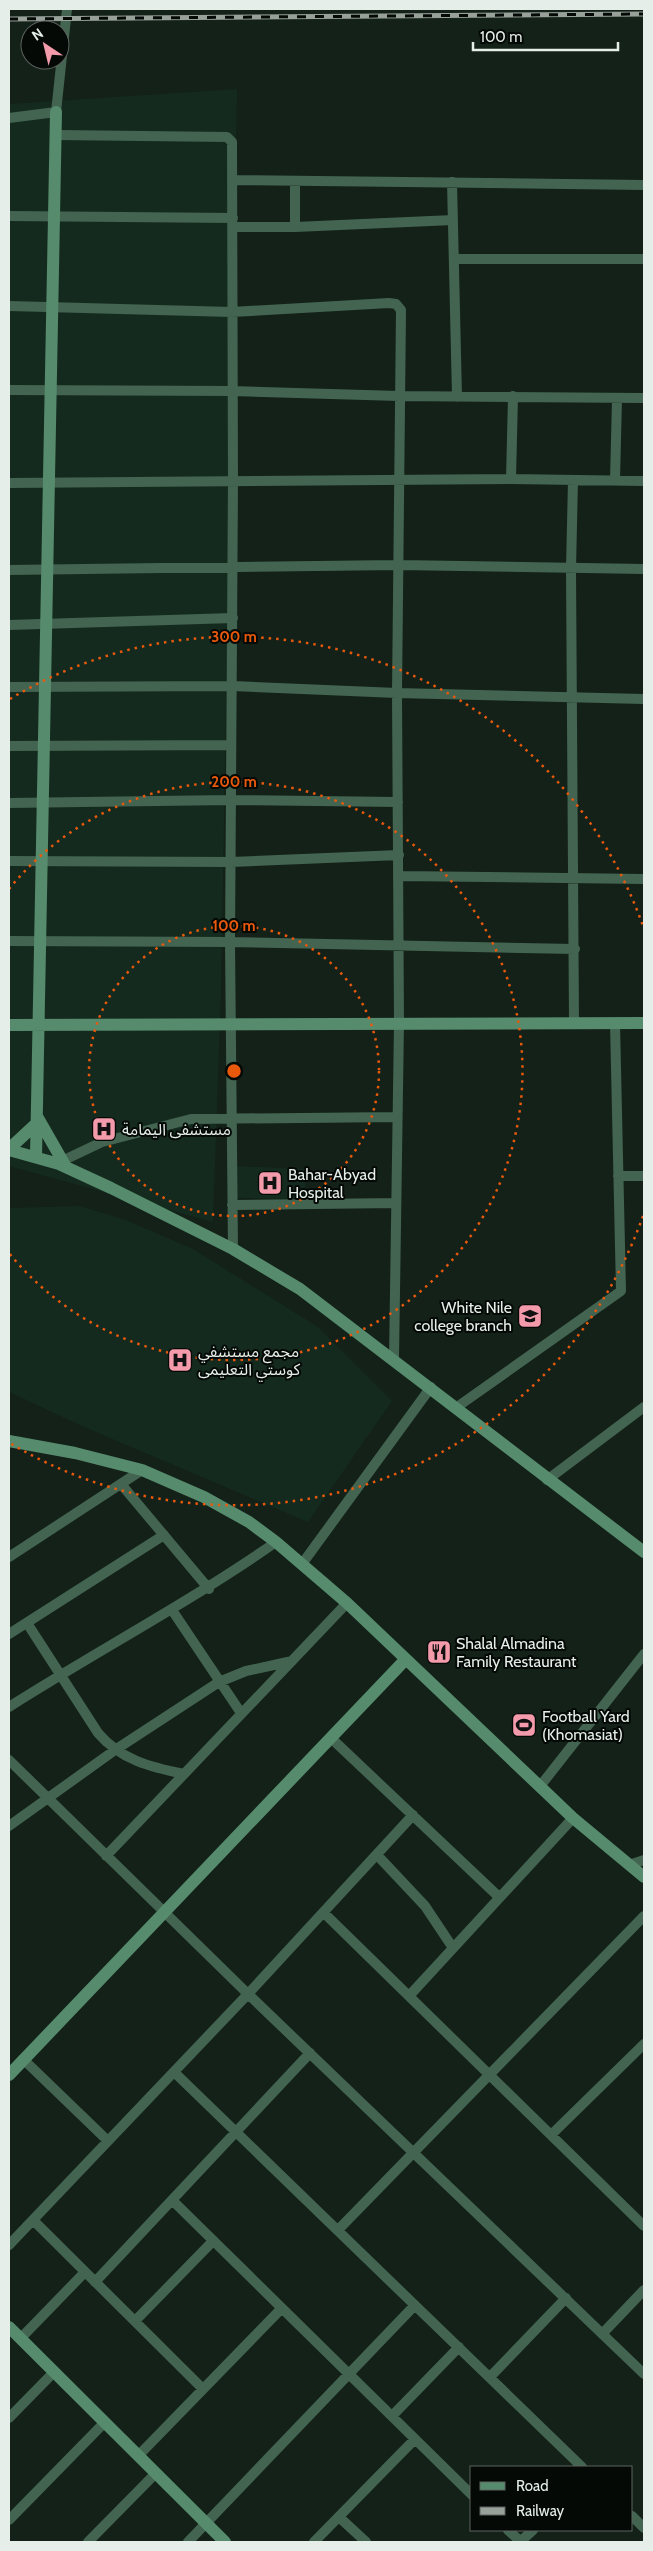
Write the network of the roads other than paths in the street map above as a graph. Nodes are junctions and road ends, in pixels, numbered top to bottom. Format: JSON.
{"nodes":[{"id":1,"x":67,"y":9,"type":"edge"},
{"id":2,"x":56,"y":112,"type":"junction"},
{"id":3,"x":9,"y":118,"type":"edge"},
{"id":4,"x":56,"y":134,"type":"junction"},
{"id":5,"x":232,"y":180,"type":"junction"},
{"id":6,"x":295,"y":182,"type":"junction"},
{"id":7,"x":452,"y":182,"type":"junction"},
{"id":8,"x":644,"y":185,"type":"edge"},
{"id":9,"x":9,"y":216,"type":"edge"},
{"id":10,"x":52,"y":218,"type":"junction"},
{"id":11,"x":453,"y":220,"type":"junction"},
{"id":12,"x":233,"y":223,"type":"junction"},
{"id":13,"x":295,"y":227,"type":"junction"},
{"id":14,"x":454,"y":259,"type":"junction"},
{"id":15,"x":644,"y":260,"type":"edge"},
{"id":16,"x":9,"y":306,"type":"edge"},
{"id":17,"x":52,"y":307,"type":"junction"},
{"id":18,"x":232,"y":312,"type":"junction"},
{"id":19,"x":9,"y":390,"type":"edge"},
{"id":20,"x":50,"y":390,"type":"junction"},
{"id":21,"x":232,"y":391,"type":"junction"},
{"id":22,"x":399,"y":396,"type":"junction"},
{"id":23,"x":513,"y":396,"type":"junction"},
{"id":24,"x":457,"y":397,"type":"junction"},
{"id":25,"x":644,"y":398,"type":"edge"},
{"id":26,"x":617,"y":399,"type":"junction"},
{"id":27,"x":511,"y":479,"type":"junction"},
{"id":28,"x":234,"y":480,"type":"junction"},
{"id":29,"x":400,"y":480,"type":"junction"},
{"id":30,"x":573,"y":480,"type":"junction"},
{"id":31,"x":615,"y":480,"type":"junction"},
{"id":32,"x":644,"y":481,"type":"edge"},
{"id":33,"x":48,"y":482,"type":"junction"},
{"id":34,"x":9,"y":483,"type":"edge"},
{"id":35,"x":398,"y":565,"type":"junction"},
{"id":36,"x":232,"y":567,"type":"junction"},
{"id":37,"x":48,"y":568,"type":"junction"},
{"id":38,"x":571,"y":569,"type":"junction"},
{"id":39,"x":644,"y":569,"type":"edge"},
{"id":40,"x":9,"y":570,"type":"edge"},
{"id":41,"x":232,"y":618,"type":"junction"},
{"id":42,"x":47,"y":623,"type":"junction"},
{"id":43,"x":9,"y":624,"type":"edge"},
{"id":44,"x":9,"y":686,"type":"edge"},
{"id":45,"x":233,"y":686,"type":"junction"},
{"id":46,"x":45,"y":687,"type":"junction"},
{"id":47,"x":398,"y":693,"type":"junction"},
{"id":48,"x":573,"y":698,"type":"junction"},
{"id":49,"x":644,"y":699,"type":"edge"},
{"id":50,"x":232,"y":744,"type":"junction"},
{"id":51,"x":9,"y":746,"type":"edge"},
{"id":52,"x":45,"y":746,"type":"junction"},
{"id":53,"x":231,"y":800,"type":"junction"},
{"id":54,"x":398,"y":802,"type":"junction"},
{"id":55,"x":9,"y":803,"type":"edge"},
{"id":56,"x":44,"y":803,"type":"junction"},
{"id":57,"x":399,"y":855,"type":"junction"},
{"id":58,"x":9,"y":861,"type":"edge"},
{"id":59,"x":43,"y":861,"type":"junction"},
{"id":60,"x":231,"y":862,"type":"junction"},
{"id":61,"x":400,"y":876,"type":"junction"},
{"id":62,"x":575,"y":879,"type":"junction"},
{"id":63,"x":644,"y":879,"type":"edge"},
{"id":64,"x":39,"y":940,"type":"junction"},
{"id":65,"x":9,"y":941,"type":"edge"},
{"id":66,"x":230,"y":942,"type":"junction"},
{"id":67,"x":398,"y":945,"type":"junction"},
{"id":68,"x":574,"y":949,"type":"junction"},
{"id":69,"x":399,"y":1023,"type":"junction"},
{"id":70,"x":574,"y":1023,"type":"junction"},
{"id":71,"x":615,"y":1023,"type":"junction"},
{"id":72,"x":644,"y":1023,"type":"edge"},
{"id":73,"x":9,"y":1025,"type":"edge"},
{"id":74,"x":39,"y":1025,"type":"junction"},
{"id":75,"x":232,"y":1025,"type":"junction"},
{"id":76,"x":397,"y":1117,"type":"junction"},
{"id":77,"x":231,"y":1118,"type":"junction"},
{"id":78,"x":37,"y":1119,"type":"junction"},
{"id":79,"x":9,"y":1150,"type":"edge"},
{"id":80,"x":36,"y":1157,"type":"junction"},
{"id":81,"x":64,"y":1164,"type":"junction"},
{"id":82,"x":618,"y":1176,"type":"junction"},
{"id":83,"x":644,"y":1176,"type":"edge"},
{"id":84,"x":395,"y":1203,"type":"junction"},
{"id":85,"x":232,"y":1205,"type":"junction"},
{"id":86,"x":233,"y":1249,"type":"junction"},
{"id":87,"x":394,"y":1359,"type":"junction"},
{"id":88,"x":431,"y":1387,"type":"junction"},
{"id":89,"x":644,"y":1407,"type":"edge"},
{"id":90,"x":457,"y":1408,"type":"junction"},
{"id":91,"x":9,"y":1441,"type":"edge"},
{"id":92,"x":142,"y":1470,"type":"junction"},
{"id":93,"x":547,"y":1480,"type":"junction"},
{"id":94,"x":121,"y":1484,"type":"junction"},
{"id":95,"x":164,"y":1535,"type":"junction"},
{"id":96,"x":276,"y":1542,"type":"junction"},
{"id":97,"x":644,"y":1552,"type":"edge"},
{"id":98,"x":9,"y":1557,"type":"edge"},
{"id":99,"x":302,"y":1564,"type":"junction"},
{"id":100,"x":209,"y":1589,"type":"junction"},
{"id":101,"x":347,"y":1603,"type":"junction"},
{"id":102,"x":172,"y":1610,"type":"junction"},
{"id":103,"x":27,"y":1623,"type":"junction"},
{"id":104,"x":9,"y":1634,"type":"edge"},
{"id":105,"x":644,"y":1654,"type":"edge"},
{"id":106,"x":406,"y":1659,"type":"junction"},
{"id":107,"x":292,"y":1661,"type":"junction"},
{"id":108,"x":60,"y":1674,"type":"junction"},
{"id":109,"x":219,"y":1682,"type":"junction"},
{"id":110,"x":9,"y":1707,"type":"edge"},
{"id":111,"x":241,"y":1713,"type":"junction"},
{"id":112,"x":331,"y":1738,"type":"junction"},
{"id":113,"x":115,"y":1750,"type":"junction"},
{"id":114,"x":9,"y":1760,"type":"edge"},
{"id":115,"x":184,"y":1774,"type":"junction"},
{"id":116,"x":541,"y":1785,"type":"junction"},
{"id":117,"x":47,"y":1797,"type":"junction"},
{"id":118,"x":413,"y":1816,"type":"junction"},
{"id":119,"x":573,"y":1818,"type":"junction"},
{"id":120,"x":9,"y":1826,"type":"edge"},
{"id":121,"x":106,"y":1856,"type":"junction"},
{"id":122,"x":378,"y":1856,"type":"junction"},
{"id":123,"x":644,"y":1860,"type":"edge"},
{"id":124,"x":629,"y":1865,"type":"junction"},
{"id":125,"x":644,"y":1877,"type":"edge"},
{"id":126,"x":499,"y":1897,"type":"junction"},
{"id":127,"x":163,"y":1912,"type":"junction"},
{"id":128,"x":324,"y":1913,"type":"junction"},
{"id":129,"x":644,"y":1916,"type":"edge"},
{"id":130,"x":453,"y":1948,"type":"junction"},
{"id":131,"x":248,"y":1994,"type":"junction"},
{"id":132,"x":409,"y":1996,"type":"junction"},
{"id":133,"x":644,"y":2044,"type":"edge"},
{"id":134,"x":310,"y":2053,"type":"junction"},
{"id":135,"x":23,"y":2059,"type":"junction"},
{"id":136,"x":174,"y":2072,"type":"junction"},
{"id":137,"x":9,"y":2075,"type":"edge"},
{"id":138,"x":490,"y":2075,"type":"junction"},
{"id":139,"x":236,"y":2132,"type":"junction"},
{"id":140,"x":551,"y":2135,"type":"junction"},
{"id":141,"x":108,"y":2141,"type":"junction"},
{"id":142,"x":414,"y":2152,"type":"junction"},
{"id":143,"x":173,"y":2202,"type":"junction"},
{"id":144,"x":33,"y":2220,"type":"junction"},
{"id":145,"x":644,"y":2226,"type":"edge"},
{"id":146,"x":338,"y":2230,"type":"junction"},
{"id":147,"x":213,"y":2241,"type":"junction"},
{"id":148,"x":9,"y":2245,"type":"edge"},
{"id":149,"x":85,"y":2272,"type":"junction"},
{"id":150,"x":95,"y":2282,"type":"junction"},
{"id":151,"x":644,"y":2290,"type":"edge"},
{"id":152,"x":566,"y":2298,"type":"junction"},
{"id":153,"x":415,"y":2305,"type":"junction"},
{"id":154,"x":282,"y":2308,"type":"junction"},
{"id":155,"x":135,"y":2321,"type":"junction"},
{"id":156,"x":9,"y":2328,"type":"edge"},
{"id":157,"x":602,"y":2334,"type":"junction"},
{"id":158,"x":20,"y":2339,"type":"junction"},
{"id":159,"x":459,"y":2347,"type":"junction"},
{"id":160,"x":54,"y":2372,"type":"junction"},
{"id":161,"x":644,"y":2374,"type":"edge"},
{"id":162,"x":350,"y":2375,"type":"junction"},
{"id":163,"x":490,"y":2377,"type":"junction"},
{"id":164,"x":203,"y":2389,"type":"junction"},
{"id":165,"x":392,"y":2416,"type":"junction"},
{"id":166,"x":9,"y":2418,"type":"edge"},
{"id":167,"x":104,"y":2423,"type":"junction"},
{"id":168,"x":415,"y":2439,"type":"junction"},
{"id":169,"x":138,"y":2456,"type":"junction"},
{"id":170,"x":581,"y":2466,"type":"edge"},
{"id":171,"x":156,"y":2473,"type":"junction"},
{"id":172,"x":470,"y":2493,"type":"edge"},
{"id":173,"x":340,"y":2516,"type":"junction"},
{"id":174,"x":633,"y":2517,"type":"edge"},
{"id":175,"x":9,"y":2520,"type":"edge"},
{"id":176,"x":206,"y":2524,"type":"junction"},
{"id":177,"x":644,"y":2528,"type":"edge"},
{"id":178,"x":509,"y":2531,"type":"edge"},
{"id":179,"x":532,"y":2531,"type":"edge"},
{"id":180,"x":88,"y":2542,"type":"edge"},
{"id":181,"x":188,"y":2542,"type":"edge"},
{"id":182,"x":225,"y":2542,"type":"edge"},
{"id":183,"x":314,"y":2542,"type":"edge"},
{"id":184,"x":366,"y":2542,"type":"edge"},
{"id":185,"x":520,"y":2542,"type":"edge"}],
"edges":[{"from":1,"to":2,"type":"street"},
{"from":2,"to":3,"type":"street"},
{"from":2,"to":4,"type":"main road"},
{"from":4,"to":5,"type":"street"},
{"from":4,"to":10,"type":"main road"},
{"from":5,"to":6,"type":"street"},
{"from":5,"to":12,"type":"street"},
{"from":6,"to":7,"type":"street"},
{"from":6,"to":13,"type":"street"},
{"from":7,"to":8,"type":"street"},
{"from":7,"to":11,"type":"street"},
{"from":9,"to":10,"type":"street"},
{"from":10,"to":12,"type":"street"},
{"from":10,"to":17,"type":"main road"},
{"from":11,"to":13,"type":"street"},
{"from":11,"to":14,"type":"street"},
{"from":12,"to":13,"type":"street"},
{"from":12,"to":18,"type":"street"},
{"from":14,"to":15,"type":"street"},
{"from":14,"to":24,"type":"street"},
{"from":16,"to":17,"type":"street"},
{"from":17,"to":18,"type":"street"},
{"from":17,"to":20,"type":"main road"},
{"from":18,"to":21,"type":"street"},
{"from":18,"to":22,"type":"street"},
{"from":19,"to":20,"type":"street"},
{"from":20,"to":21,"type":"street"},
{"from":20,"to":33,"type":"main road"},
{"from":21,"to":22,"type":"street"},
{"from":21,"to":28,"type":"street"},
{"from":22,"to":24,"type":"street"},
{"from":22,"to":29,"type":"street"},
{"from":23,"to":24,"type":"street"},
{"from":23,"to":26,"type":"street"},
{"from":23,"to":27,"type":"street"},
{"from":25,"to":26,"type":"street"},
{"from":26,"to":31,"type":"street"},
{"from":27,"to":29,"type":"street"},
{"from":27,"to":30,"type":"street"},
{"from":28,"to":29,"type":"street"},
{"from":28,"to":33,"type":"street"},
{"from":28,"to":36,"type":"street"},
{"from":29,"to":35,"type":"street"},
{"from":30,"to":31,"type":"street"},
{"from":30,"to":38,"type":"street"},
{"from":31,"to":32,"type":"street"},
{"from":33,"to":34,"type":"street"},
{"from":33,"to":37,"type":"main road"},
{"from":35,"to":36,"type":"street"},
{"from":35,"to":38,"type":"street"},
{"from":35,"to":47,"type":"street"},
{"from":36,"to":37,"type":"street"},
{"from":36,"to":41,"type":"street"},
{"from":37,"to":40,"type":"street"},
{"from":37,"to":42,"type":"main road"},
{"from":38,"to":39,"type":"street"},
{"from":38,"to":48,"type":"street"},
{"from":41,"to":42,"type":"street"},
{"from":41,"to":45,"type":"street"},
{"from":42,"to":43,"type":"street"},
{"from":42,"to":46,"type":"main road"},
{"from":44,"to":46,"type":"street"},
{"from":45,"to":46,"type":"street"},
{"from":45,"to":47,"type":"street"},
{"from":45,"to":50,"type":"street"},
{"from":46,"to":52,"type":"main road"},
{"from":47,"to":48,"type":"street"},
{"from":47,"to":54,"type":"street"},
{"from":48,"to":49,"type":"street"},
{"from":48,"to":62,"type":"street"},
{"from":50,"to":52,"type":"street"},
{"from":50,"to":53,"type":"street"},
{"from":51,"to":52,"type":"street"},
{"from":52,"to":56,"type":"main road"},
{"from":53,"to":54,"type":"street"},
{"from":53,"to":56,"type":"street"},
{"from":53,"to":60,"type":"street"},
{"from":54,"to":57,"type":"street"},
{"from":55,"to":56,"type":"street"},
{"from":56,"to":59,"type":"main road"},
{"from":57,"to":60,"type":"street"},
{"from":57,"to":61,"type":"street"},
{"from":58,"to":59,"type":"street"},
{"from":59,"to":60,"type":"street"},
{"from":59,"to":64,"type":"main road"},
{"from":60,"to":66,"type":"street"},
{"from":61,"to":62,"type":"street"},
{"from":61,"to":67,"type":"street"},
{"from":62,"to":63,"type":"street"},
{"from":62,"to":68,"type":"street"},
{"from":64,"to":65,"type":"street"},
{"from":64,"to":66,"type":"street"},
{"from":64,"to":74,"type":"main road"},
{"from":66,"to":67,"type":"street"},
{"from":66,"to":75,"type":"street"},
{"from":67,"to":68,"type":"street"},
{"from":67,"to":69,"type":"street"},
{"from":68,"to":70,"type":"street"},
{"from":69,"to":70,"type":"main road"},
{"from":69,"to":75,"type":"main road"},
{"from":69,"to":76,"type":"street"},
{"from":70,"to":71,"type":"main road"},
{"from":71,"to":72,"type":"main road"},
{"from":71,"to":82,"type":"street"},
{"from":73,"to":74,"type":"main road"},
{"from":74,"to":75,"type":"main road"},
{"from":74,"to":78,"type":"main road"},
{"from":75,"to":77,"type":"street"},
{"from":76,"to":77,"type":"street"},
{"from":76,"to":84,"type":"street"},
{"from":77,"to":81,"type":"street"},
{"from":77,"to":85,"type":"street"},
{"from":78,"to":79,"type":"main road"},
{"from":78,"to":80,"type":"main road"},
{"from":78,"to":81,"type":"main road"},
{"from":79,"to":80,"type":"main road"},
{"from":80,"to":81,"type":"main road"},
{"from":81,"to":86,"type":"main road"},
{"from":82,"to":83,"type":"street"},
{"from":82,"to":90,"type":"street"},
{"from":84,"to":85,"type":"street"},
{"from":84,"to":87,"type":"street"},
{"from":85,"to":86,"type":"street"},
{"from":86,"to":87,"type":"main road"},
{"from":87,"to":88,"type":"main road"},
{"from":88,"to":90,"type":"main road"},
{"from":88,"to":99,"type":"street"},
{"from":89,"to":93,"type":"street"},
{"from":90,"to":93,"type":"main road"},
{"from":91,"to":92,"type":"main road"},
{"from":92,"to":94,"type":"street"},
{"from":92,"to":96,"type":"main road"},
{"from":93,"to":97,"type":"main road"},
{"from":94,"to":95,"type":"street"},
{"from":94,"to":98,"type":"street"},
{"from":95,"to":100,"type":"street"},
{"from":95,"to":103,"type":"street"},
{"from":96,"to":99,"type":"main road"},
{"from":96,"to":100,"type":"street"},
{"from":99,"to":101,"type":"main road"},
{"from":100,"to":102,"type":"street"},
{"from":101,"to":106,"type":"main road"},
{"from":101,"to":107,"type":"street"},
{"from":102,"to":108,"type":"street"},
{"from":102,"to":109,"type":"street"},
{"from":103,"to":104,"type":"street"},
{"from":103,"to":108,"type":"street"},
{"from":105,"to":116,"type":"street"},
{"from":106,"to":112,"type":"main road"},
{"from":106,"to":116,"type":"main road"},
{"from":107,"to":109,"type":"street"},
{"from":107,"to":111,"type":"street"},
{"from":108,"to":110,"type":"street"},
{"from":108,"to":113,"type":"street"},
{"from":109,"to":111,"type":"street"},
{"from":109,"to":113,"type":"street"},
{"from":111,"to":115,"type":"street"},
{"from":112,"to":118,"type":"street"},
{"from":112,"to":127,"type":"main road"},
{"from":113,"to":115,"type":"street"},
{"from":113,"to":117,"type":"street"},
{"from":114,"to":117,"type":"street"},
{"from":115,"to":121,"type":"street"},
{"from":116,"to":119,"type":"main road"},
{"from":117,"to":120,"type":"street"},
{"from":117,"to":121,"type":"street"},
{"from":118,"to":122,"type":"street"},
{"from":118,"to":126,"type":"street"},
{"from":119,"to":124,"type":"main road"},
{"from":119,"to":126,"type":"street"},
{"from":121,"to":127,"type":"street"},
{"from":122,"to":128,"type":"street"},
{"from":122,"to":130,"type":"street"},
{"from":123,"to":124,"type":"street"},
{"from":124,"to":125,"type":"main road"},
{"from":126,"to":130,"type":"street"},
{"from":127,"to":131,"type":"street"},
{"from":127,"to":135,"type":"main road"},
{"from":128,"to":131,"type":"street"},
{"from":128,"to":132,"type":"street"},
{"from":129,"to":138,"type":"street"},
{"from":130,"to":132,"type":"street"},
{"from":131,"to":134,"type":"street"},
{"from":131,"to":136,"type":"street"},
{"from":132,"to":138,"type":"street"},
{"from":133,"to":140,"type":"street"},
{"from":134,"to":139,"type":"street"},
{"from":134,"to":142,"type":"street"},
{"from":135,"to":137,"type":"main road"},
{"from":135,"to":141,"type":"street"},
{"from":136,"to":139,"type":"street"},
{"from":136,"to":141,"type":"street"},
{"from":138,"to":140,"type":"street"},
{"from":138,"to":142,"type":"street"},
{"from":139,"to":143,"type":"street"},
{"from":139,"to":146,"type":"street"},
{"from":140,"to":145,"type":"street"},
{"from":141,"to":144,"type":"street"},
{"from":142,"to":146,"type":"street"},
{"from":142,"to":152,"type":"street"},
{"from":143,"to":147,"type":"street"},
{"from":143,"to":150,"type":"street"},
{"from":144,"to":148,"type":"street"},
{"from":144,"to":149,"type":"street"},
{"from":146,"to":153,"type":"street"},
{"from":147,"to":154,"type":"street"},
{"from":147,"to":155,"type":"street"},
{"from":149,"to":150,"type":"street"},
{"from":149,"to":158,"type":"street"},
{"from":150,"to":155,"type":"street"},
{"from":151,"to":157,"type":"street"},
{"from":152,"to":157,"type":"street"},
{"from":152,"to":163,"type":"street"},
{"from":153,"to":159,"type":"street"},
{"from":153,"to":162,"type":"street"},
{"from":154,"to":162,"type":"street"},
{"from":154,"to":164,"type":"street"},
{"from":155,"to":164,"type":"street"},
{"from":156,"to":158,"type":"main road"},
{"from":157,"to":161,"type":"street"},
{"from":158,"to":160,"type":"main road"},
{"from":159,"to":163,"type":"street"},
{"from":159,"to":165,"type":"street"},
{"from":160,"to":166,"type":"street"},
{"from":160,"to":167,"type":"main road"},
{"from":162,"to":165,"type":"street"},
{"from":162,"to":176,"type":"street"},
{"from":163,"to":170,"type":"street"},
{"from":164,"to":169,"type":"street"},
{"from":165,"to":168,"type":"street"},
{"from":167,"to":169,"type":"main road"},
{"from":167,"to":175,"type":"street"},
{"from":168,"to":172,"type":"street"},
{"from":168,"to":173,"type":"street"},
{"from":169,"to":171,"type":"main road"},
{"from":171,"to":176,"type":"main road"},
{"from":171,"to":180,"type":"street"},
{"from":173,"to":183,"type":"street"},
{"from":173,"to":184,"type":"street"},
{"from":174,"to":177,"type":"street"},
{"from":176,"to":181,"type":"street"},
{"from":176,"to":182,"type":"main road"},
{"from":178,"to":185,"type":"street"},
{"from":179,"to":185,"type":"street"}]}
